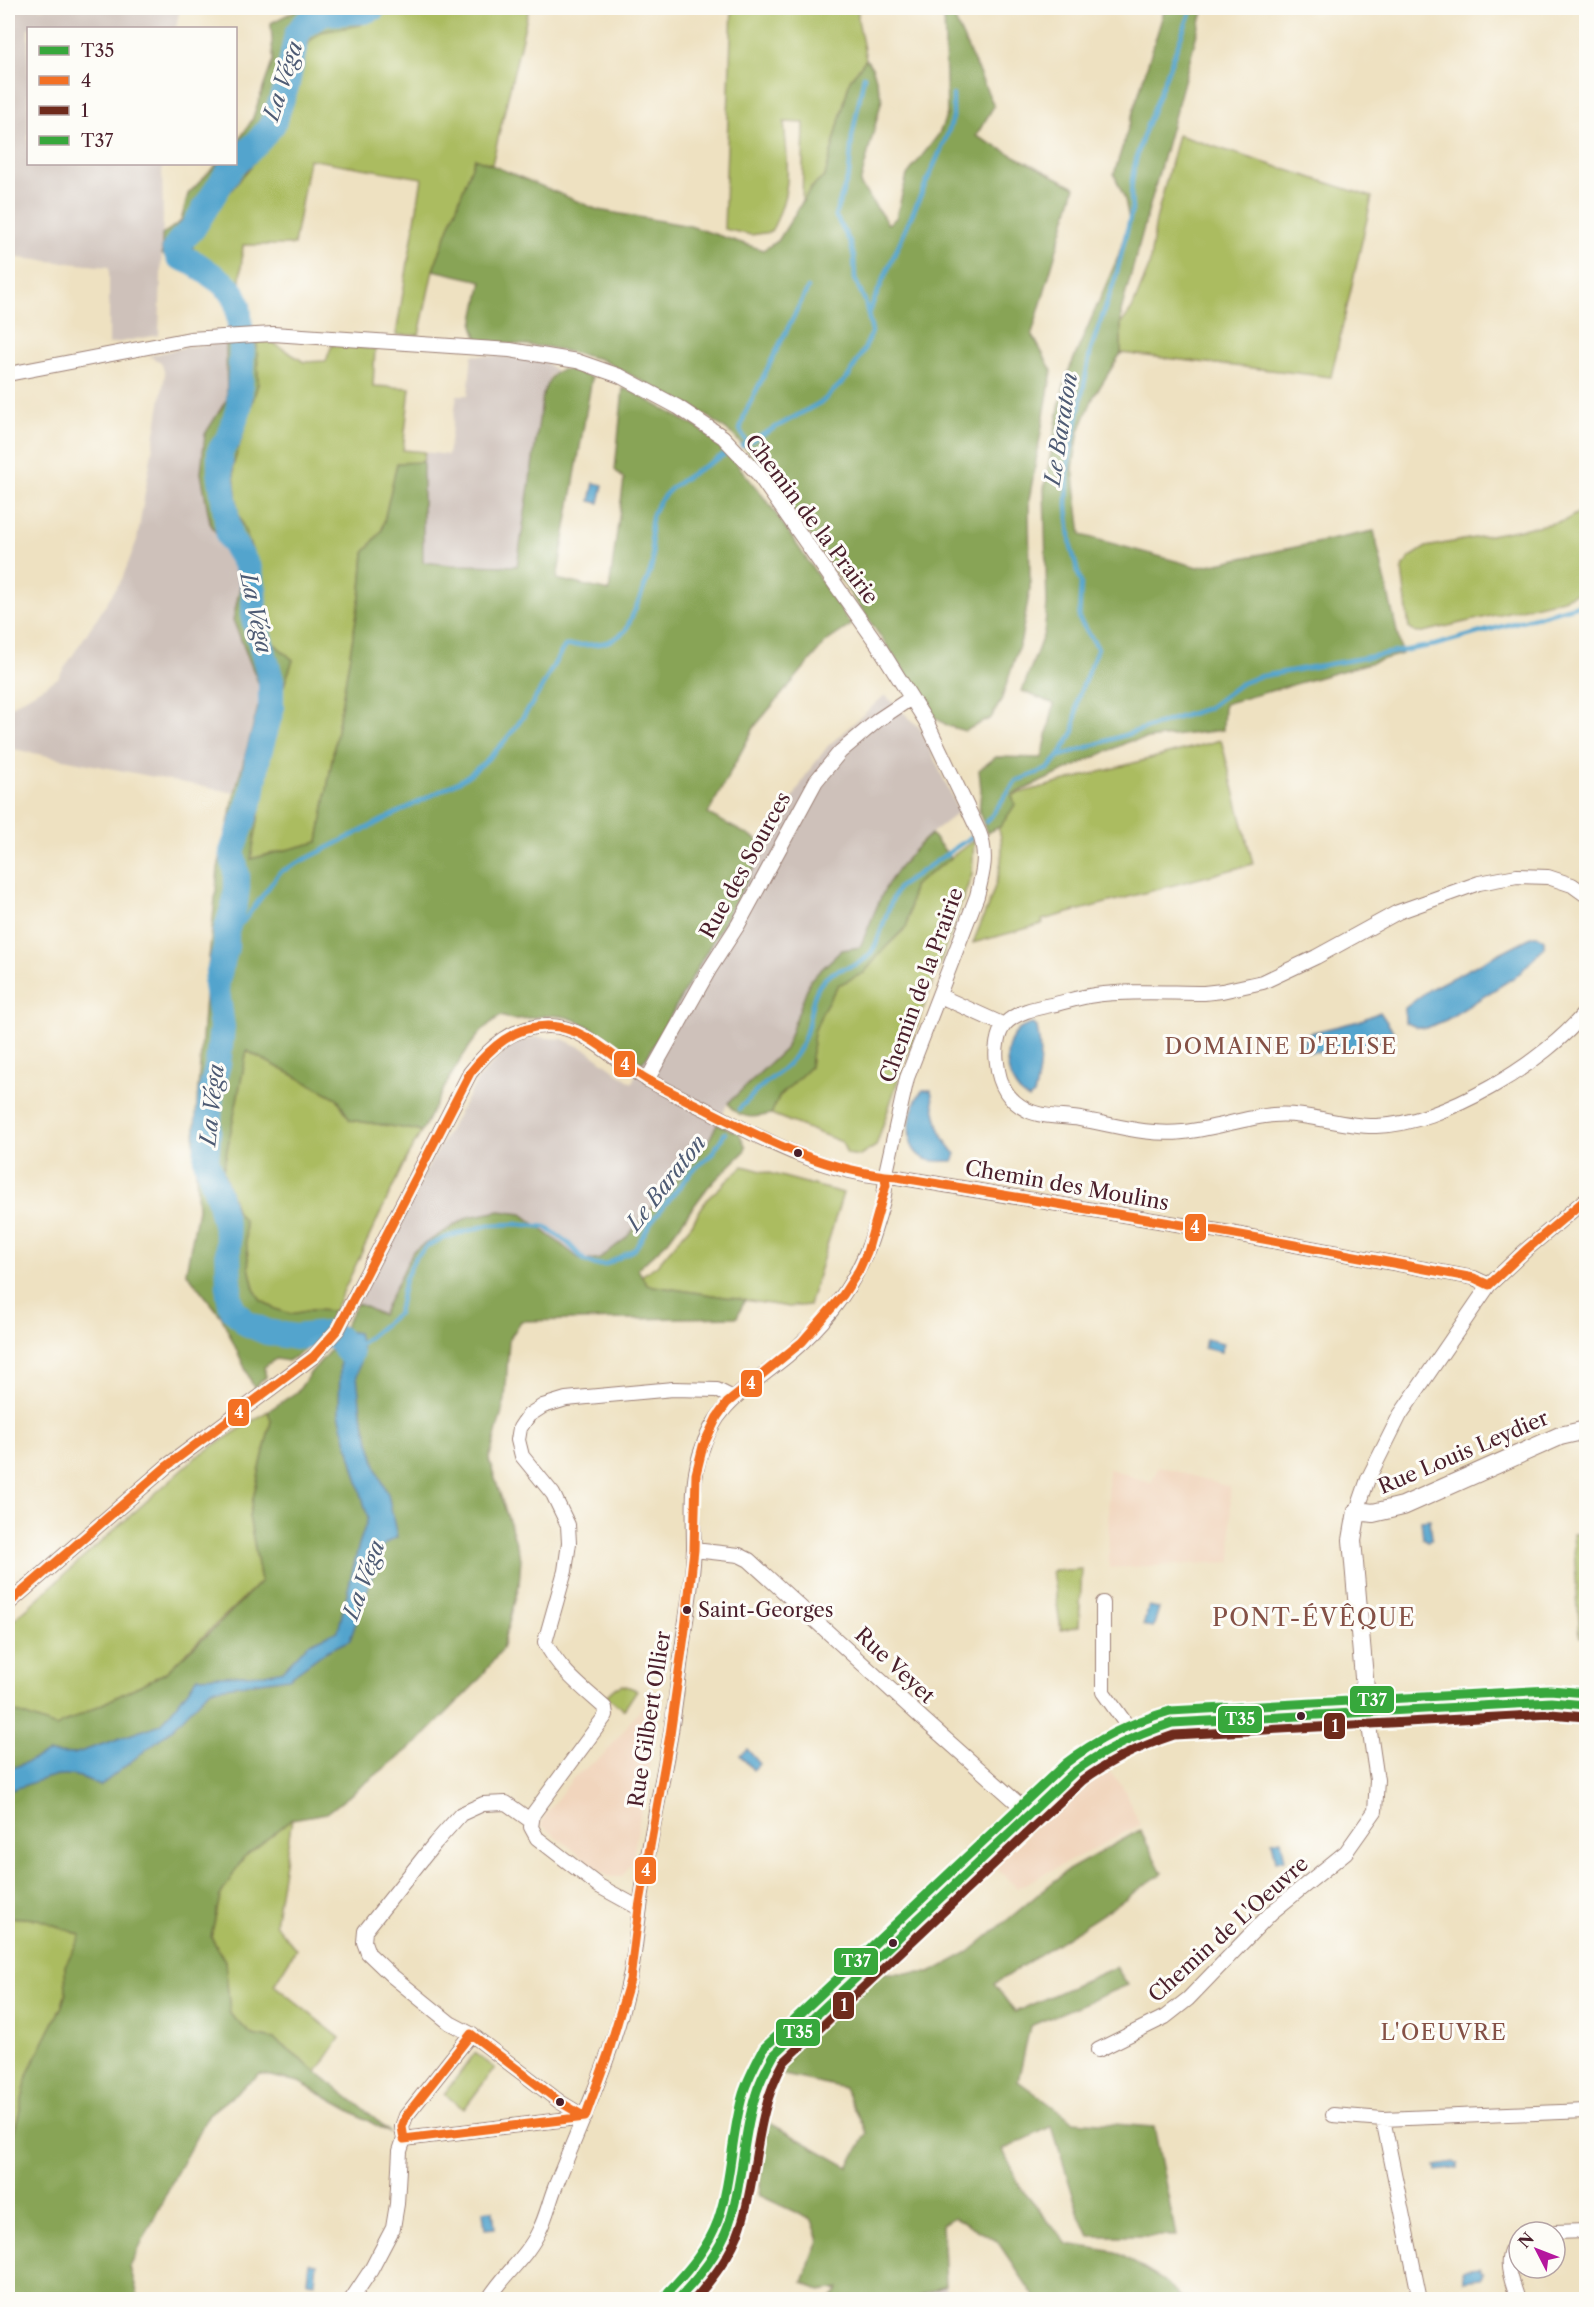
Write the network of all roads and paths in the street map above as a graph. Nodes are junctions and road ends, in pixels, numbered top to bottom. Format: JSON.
{"nodes":[{"id":1,"x":8,"y":374,"type":"edge"},
{"id":2,"x":911,"y":698,"type":"junction"},
{"id":3,"x":1587,"y":895,"type":"edge"},
{"id":4,"x":940,"y":996,"type":"junction"},
{"id":5,"x":1587,"y":1011,"type":"edge"},
{"id":6,"x":1004,"y":1025,"type":"junction"},
{"id":7,"x":647,"y":1080,"type":"junction"},
{"id":8,"x":885,"y":1177,"type":"junction"},
{"id":9,"x":1587,"y":1199,"type":"edge"},
{"id":10,"x":1490,"y":1285,"type":"junction"},
{"id":11,"x":733,"y":1398,"type":"junction"},
{"id":12,"x":1587,"y":1430,"type":"edge"},
{"id":13,"x":1357,"y":1511,"type":"junction"},
{"id":14,"x":693,"y":1550,"type":"junction"},
{"id":15,"x":1103,"y":1603,"type":"dead end"},
{"id":16,"x":8,"y":1604,"type":"edge"},
{"id":17,"x":1587,"y":1705,"type":"edge"},
{"id":18,"x":1367,"y":1712,"type":"junction"},
{"id":19,"x":1132,"y":1737,"type":"junction"},
{"id":20,"x":1030,"y":1814,"type":"junction"},
{"id":21,"x":531,"y":1821,"type":"junction"},
{"id":22,"x":639,"y":1908,"type":"junction"},
{"id":23,"x":471,"y":2034,"type":"junction"},
{"id":24,"x":1098,"y":2050,"type":"dead end"},
{"id":25,"x":1587,"y":2111,"type":"edge"},
{"id":26,"x":1333,"y":2115,"type":"dead end"},
{"id":27,"x":585,"y":2117,"type":"junction"},
{"id":28,"x":1383,"y":2119,"type":"junction"},
{"id":29,"x":404,"y":2139,"type":"junction"},
{"id":30,"x":1587,"y":2231,"type":"edge"},
{"id":31,"x":1567,"y":2232,"type":"edge"},
{"id":32,"x":1513,"y":2280,"type":"edge"},
{"id":33,"x":351,"y":2300,"type":"edge"},
{"id":34,"x":488,"y":2300,"type":"edge"},
{"id":35,"x":677,"y":2300,"type":"edge"},
{"id":36,"x":1420,"y":2300,"type":"edge"},
{"id":37,"x":1518,"y":2300,"type":"edge"}],
"edges":[{"from":1,"to":2,"type":"street","name":"Chemin de la Prairie"},
{"from":2,"to":4,"type":"street","name":"Chemin de la Prairie"},
{"from":2,"to":7,"type":"street","name":"Rue des Sources"},
{"from":3,"to":6,"type":"street"},
{"from":4,"to":6,"type":"street"},
{"from":4,"to":8,"type":"street","name":"Chemin de la Prairie"},
{"from":5,"to":6,"type":"street"},
{"from":7,"to":8,"type":"street","name":"Chemin des Moulins"},
{"from":7,"to":16,"type":"street","name":"Chemin des Moulins"},
{"from":8,"to":10,"type":"street","name":"Chemin des Moulins"},
{"from":8,"to":11,"type":"street","name":"Rue Gilbert Ollier"},
{"from":9,"to":10,"type":"street"},
{"from":10,"to":13,"type":"street"},
{"from":11,"to":14,"type":"street","name":"Rue Gilbert Ollier"},
{"from":11,"to":21,"type":"street"},
{"from":12,"to":13,"type":"street","name":"Rue Louis Leydier"},
{"from":13,"to":18,"type":"street"},
{"from":14,"to":20,"type":"street","name":"Rue Veyet"},
{"from":14,"to":22,"type":"street","name":"Rue Gilbert Ollier"},
{"from":15,"to":19,"type":"street"},
{"from":17,"to":18,"type":"main road"},
{"from":18,"to":19,"type":"main road"},
{"from":18,"to":24,"type":"street","name":"Chemin de L'Oeuvre"},
{"from":19,"to":20,"type":"main road"},
{"from":20,"to":35,"type":"main road"},
{"from":21,"to":22,"type":"street"},
{"from":21,"to":23,"type":"street"},
{"from":22,"to":27,"type":"street","name":"Rue Gilbert Ollier"},
{"from":23,"to":27,"type":"street"},
{"from":23,"to":29,"type":"street"},
{"from":25,"to":28,"type":"street"},
{"from":26,"to":28,"type":"street"},
{"from":27,"to":29,"type":"street"},
{"from":27,"to":34,"type":"street","name":"Rue Gilbert Ollier"},
{"from":28,"to":36,"type":"street"},
{"from":29,"to":33,"type":"street"},
{"from":30,"to":31,"type":"street"},
{"from":32,"to":37,"type":"street"}]}
